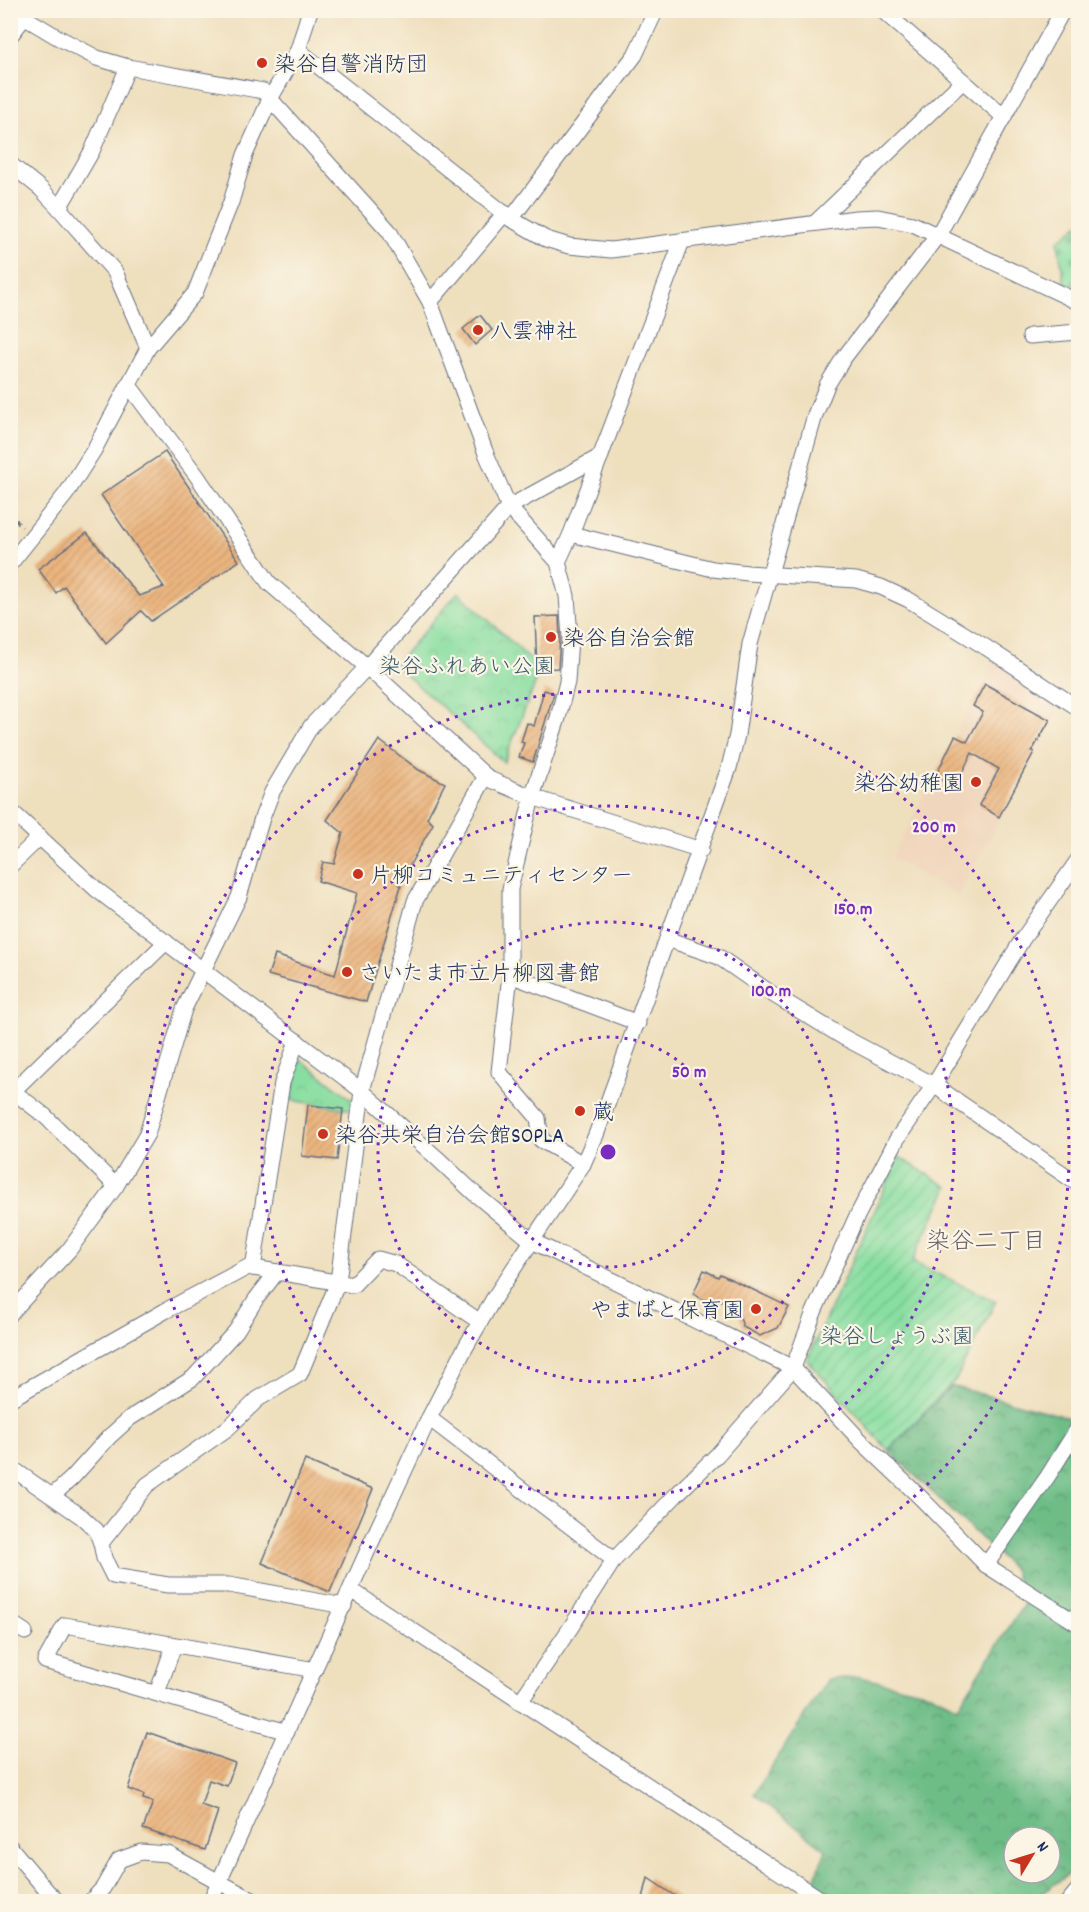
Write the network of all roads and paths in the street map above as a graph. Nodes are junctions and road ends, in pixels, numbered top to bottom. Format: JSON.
{"nodes":[{"id":1,"x":310,"y":10,"type":"edge"},
{"id":2,"x":656,"y":10,"type":"edge"},
{"id":3,"x":882,"y":10,"type":"edge"},
{"id":4,"x":1064,"y":10,"type":"edge"},
{"id":5,"x":18,"y":14,"type":"edge"},
{"id":6,"x":10,"y":36,"type":"edge"},
{"id":7,"x":298,"y":50,"type":"junction"},
{"id":8,"x":128,"y":67,"type":"junction"},
{"id":9,"x":963,"y":81,"type":"junction"},
{"id":10,"x":270,"y":99,"type":"junction"},
{"id":11,"x":1004,"y":117,"type":"junction"},
{"id":12,"x":10,"y":164,"type":"edge"},
{"id":13,"x":59,"y":207,"type":"junction"},
{"id":14,"x":508,"y":216,"type":"junction"},
{"id":15,"x":815,"y":223,"type":"junction"},
{"id":16,"x":938,"y":235,"type":"junction"},
{"id":17,"x":682,"y":241,"type":"junction"},
{"id":18,"x":430,"y":302,"type":"junction"},
{"id":19,"x":1078,"y":302,"type":"edge"},
{"id":20,"x":1078,"y":332,"type":"edge"},
{"id":21,"x":1030,"y":336,"type":"dead end"},
{"id":22,"x":148,"y":348,"type":"junction"},
{"id":23,"x":128,"y":384,"type":"junction"},
{"id":24,"x":601,"y":456,"type":"junction"},
{"id":25,"x":509,"y":507,"type":"junction"},
{"id":26,"x":571,"y":534,"type":"junction"},
{"id":27,"x":558,"y":562,"type":"junction"},
{"id":28,"x":10,"y":564,"type":"edge"},
{"id":29,"x":770,"y":574,"type":"junction"},
{"id":30,"x":367,"y":667,"type":"junction"},
{"id":31,"x":1078,"y":708,"type":"edge"},
{"id":32,"x":486,"y":776,"type":"junction"},
{"id":33,"x":532,"y":797,"type":"junction"},
{"id":34,"x":10,"y":810,"type":"edge"},
{"id":35,"x":40,"y":837,"type":"junction"},
{"id":36,"x":700,"y":850,"type":"junction"},
{"id":37,"x":1078,"y":860,"type":"edge"},
{"id":38,"x":10,"y":866,"type":"edge"},
{"id":39,"x":667,"y":939,"type":"junction"},
{"id":40,"x":166,"y":942,"type":"junction"},
{"id":41,"x":203,"y":969,"type":"junction"},
{"id":42,"x":510,"y":975,"type":"junction"},
{"id":43,"x":638,"y":1023,"type":"junction"},
{"id":44,"x":297,"y":1041,"type":"junction"},
{"id":45,"x":934,"y":1085,"type":"junction"},
{"id":46,"x":12,"y":1090,"type":"edge"},
{"id":47,"x":362,"y":1091,"type":"junction"},
{"id":48,"x":583,"y":1164,"type":"junction"},
{"id":49,"x":1078,"y":1184,"type":"edge"},
{"id":50,"x":116,"y":1186,"type":"junction"},
{"id":51,"x":532,"y":1241,"type":"junction"},
{"id":52,"x":253,"y":1268,"type":"junction"},
{"id":53,"x":277,"y":1272,"type":"junction"},
{"id":54,"x":338,"y":1282,"type":"junction"},
{"id":55,"x":10,"y":1314,"type":"edge"},
{"id":56,"x":480,"y":1322,"type":"junction"},
{"id":57,"x":793,"y":1368,"type":"junction"},
{"id":58,"x":10,"y":1399,"type":"edge"},
{"id":59,"x":429,"y":1418,"type":"junction"},
{"id":60,"x":1078,"y":1428,"type":"edge"},
{"id":61,"x":10,"y":1467,"type":"edge"},
{"id":62,"x":52,"y":1496,"type":"junction"},
{"id":63,"x":101,"y":1543,"type":"junction"},
{"id":64,"x":614,"y":1560,"type":"junction"},
{"id":65,"x":986,"y":1565,"type":"junction"},
{"id":66,"x":351,"y":1590,"type":"junction"},
{"id":67,"x":344,"y":1606,"type":"junction"},
{"id":68,"x":10,"y":1622,"type":"edge"},
{"id":69,"x":1078,"y":1624,"type":"edge"},
{"id":70,"x":25,"y":1632,"type":"dead end"},
{"id":71,"x":174,"y":1645,"type":"junction"},
{"id":72,"x":315,"y":1670,"type":"junction"},
{"id":73,"x":157,"y":1693,"type":"junction"},
{"id":74,"x":520,"y":1701,"type":"junction"},
{"id":75,"x":287,"y":1732,"type":"junction"},
{"id":76,"x":10,"y":1847,"type":"edge"},
{"id":77,"x":219,"y":1881,"type":"junction"},
{"id":78,"x":1078,"y":1890,"type":"edge"},
{"id":79,"x":58,"y":1902,"type":"edge"},
{"id":80,"x":90,"y":1902,"type":"edge"},
{"id":81,"x":210,"y":1902,"type":"edge"},
{"id":82,"x":255,"y":1902,"type":"edge"},
{"id":83,"x":825,"y":1902,"type":"edge"},
{"id":84,"x":1068,"y":1902,"type":"edge"}],
"edges":[{"from":1,"to":7,"type":"street"},
{"from":2,"to":14,"type":"street"},
{"from":3,"to":9,"type":"street"},
{"from":4,"to":11,"type":"street"},
{"from":5,"to":6,"type":"street"},
{"from":5,"to":8,"type":"street"},
{"from":7,"to":10,"type":"street"},
{"from":7,"to":14,"type":"street"},
{"from":8,"to":10,"type":"street"},
{"from":8,"to":13,"type":"street"},
{"from":9,"to":11,"type":"street"},
{"from":9,"to":15,"type":"street"},
{"from":10,"to":18,"type":"street"},
{"from":10,"to":22,"type":"street"},
{"from":11,"to":16,"type":"street"},
{"from":12,"to":13,"type":"street"},
{"from":13,"to":22,"type":"street"},
{"from":14,"to":17,"type":"street"},
{"from":14,"to":18,"type":"street"},
{"from":15,"to":16,"type":"street"},
{"from":15,"to":17,"type":"street"},
{"from":16,"to":19,"type":"street"},
{"from":16,"to":29,"type":"street"},
{"from":17,"to":24,"type":"street"},
{"from":18,"to":25,"type":"street"},
{"from":20,"to":21,"type":"street"},
{"from":22,"to":23,"type":"street"},
{"from":23,"to":28,"type":"street"},
{"from":23,"to":30,"type":"street"},
{"from":24,"to":25,"type":"street"},
{"from":24,"to":26,"type":"street"},
{"from":25,"to":27,"type":"street"},
{"from":25,"to":30,"type":"street"},
{"from":26,"to":27,"type":"street"},
{"from":26,"to":29,"type":"street"},
{"from":27,"to":33,"type":"street"},
{"from":29,"to":31,"type":"street"},
{"from":29,"to":36,"type":"street"},
{"from":30,"to":32,"type":"street"},
{"from":30,"to":41,"type":"street"},
{"from":32,"to":33,"type":"street"},
{"from":32,"to":47,"type":"street"},
{"from":33,"to":36,"type":"street"},
{"from":33,"to":42,"type":"street"},
{"from":34,"to":35,"type":"street"},
{"from":35,"to":38,"type":"street"},
{"from":35,"to":40,"type":"street"},
{"from":36,"to":39,"type":"street"},
{"from":37,"to":45,"type":"street"},
{"from":39,"to":43,"type":"street"},
{"from":39,"to":45,"type":"street"},
{"from":40,"to":41,"type":"street"},
{"from":40,"to":46,"type":"street"},
{"from":41,"to":44,"type":"street"},
{"from":41,"to":50,"type":"street"},
{"from":42,"to":43,"type":"street"},
{"from":42,"to":48,"type":"street"},
{"from":43,"to":48,"type":"street"},
{"from":44,"to":47,"type":"street"},
{"from":44,"to":52,"type":"street"},
{"from":45,"to":49,"type":"street"},
{"from":45,"to":57,"type":"street"},
{"from":46,"to":50,"type":"street"},
{"from":47,"to":51,"type":"street"},
{"from":47,"to":54,"type":"street"},
{"from":48,"to":51,"type":"street"},
{"from":50,"to":55,"type":"street"},
{"from":51,"to":56,"type":"street"},
{"from":51,"to":57,"type":"street"},
{"from":52,"to":53,"type":"street"},
{"from":52,"to":58,"type":"street"},
{"from":53,"to":54,"type":"street"},
{"from":53,"to":62,"type":"street"},
{"from":54,"to":56,"type":"street"},
{"from":54,"to":63,"type":"street"},
{"from":56,"to":59,"type":"street"},
{"from":57,"to":64,"type":"street"},
{"from":57,"to":65,"type":"street"},
{"from":59,"to":64,"type":"street"},
{"from":59,"to":66,"type":"street"},
{"from":60,"to":65,"type":"street"},
{"from":61,"to":62,"type":"street"},
{"from":62,"to":63,"type":"street"},
{"from":63,"to":67,"type":"street"},
{"from":64,"to":74,"type":"street"},
{"from":65,"to":69,"type":"street"},
{"from":66,"to":67,"type":"street"},
{"from":66,"to":74,"type":"street"},
{"from":67,"to":72,"type":"street"},
{"from":68,"to":70,"type":"street"},
{"from":71,"to":72,"type":"street"},
{"from":71,"to":73,"type":"street"},
{"from":71,"to":73,"type":"street"},
{"from":72,"to":75,"type":"street"},
{"from":73,"to":75,"type":"street"},
{"from":74,"to":83,"type":"street"},
{"from":75,"to":77,"type":"street"},
{"from":76,"to":79,"type":"street"},
{"from":77,"to":80,"type":"street"},
{"from":77,"to":81,"type":"street"},
{"from":77,"to":82,"type":"street"},
{"from":78,"to":84,"type":"street"}]}
